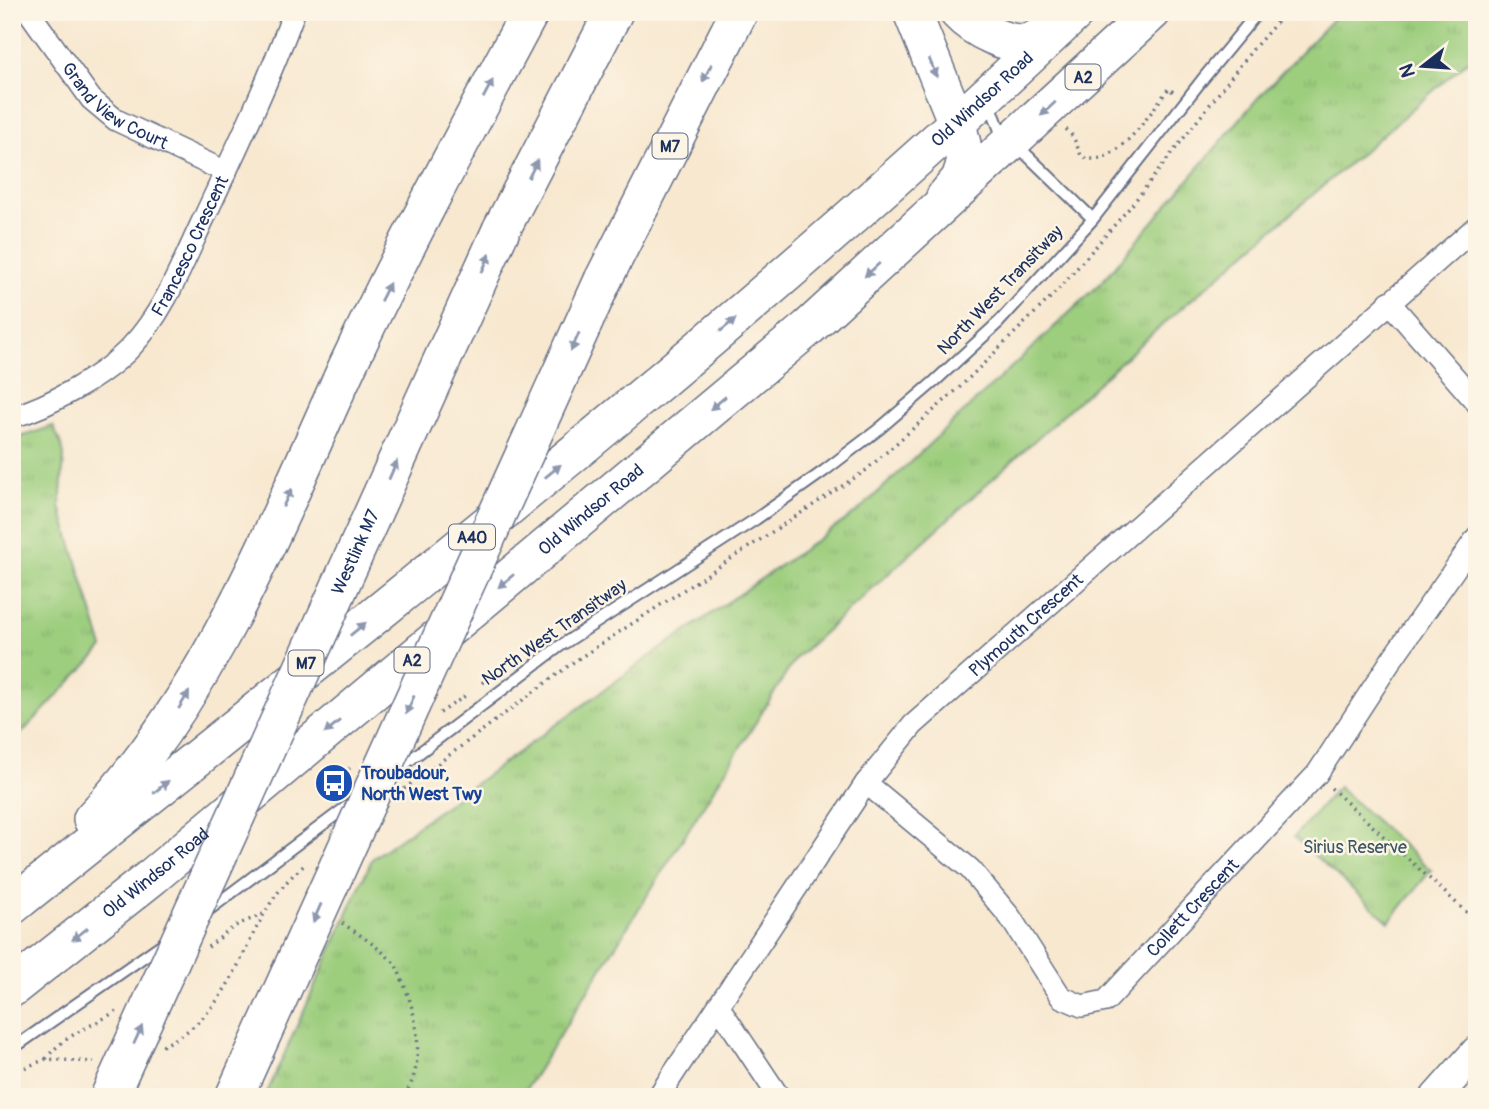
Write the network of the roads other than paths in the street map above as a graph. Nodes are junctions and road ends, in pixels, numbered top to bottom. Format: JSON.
{"nodes":[{"id":1,"x":29,"y":12,"type":"edge"},
{"id":2,"x":294,"y":12,"type":"edge"},
{"id":3,"x":530,"y":12,"type":"edge"},
{"id":4,"x":614,"y":12,"type":"edge"},
{"id":5,"x":739,"y":12,"type":"edge"},
{"id":6,"x":912,"y":12,"type":"edge"},
{"id":7,"x":958,"y":12,"type":"edge"},
{"id":8,"x":1152,"y":12,"type":"edge"},
{"id":9,"x":1258,"y":12,"type":"edge"},
{"id":10,"x":1071,"y":17,"type":"edge"},
{"id":11,"x":990,"y":93,"type":"junction"},
{"id":12,"x":957,"y":123,"type":"junction"},
{"id":13,"x":1014,"y":140,"type":"junction"},
{"id":14,"x":226,"y":172,"type":"junction"},
{"id":15,"x":1093,"y":219,"type":"junction"},
{"id":16,"x":923,"y":224,"type":"junction"},
{"id":17,"x":1477,"y":226,"type":"edge"},
{"id":18,"x":1389,"y":302,"type":"junction"},
{"id":19,"x":1477,"y":403,"type":"edge"},
{"id":20,"x":12,"y":417,"type":"edge"},
{"id":21,"x":1477,"y":537,"type":"edge"},
{"id":22,"x":866,"y":783,"type":"junction"},
{"id":23,"x":12,"y":900,"type":"edge"},
{"id":24,"x":12,"y":906,"type":"edge"},
{"id":25,"x":12,"y":988,"type":"edge"},
{"id":26,"x":719,"y":1007,"type":"junction"},
{"id":27,"x":12,"y":1049,"type":"edge"},
{"id":28,"x":1477,"y":1051,"type":"edge"},
{"id":29,"x":109,"y":1097,"type":"edge"},
{"id":30,"x":234,"y":1097,"type":"edge"},
{"id":31,"x":658,"y":1097,"type":"edge"},
{"id":32,"x":779,"y":1097,"type":"edge"},
{"id":33,"x":1436,"y":1097,"type":"edge"}],
"edges":[{"from":1,"to":14,"type":"street","name":"Grand View Court"},
{"from":2,"to":14,"type":"street","name":"Francesco Crescent"},
{"from":23,"to":3,"type":"highway","one_way":true},
{"from":29,"to":4,"type":"highway","name":"Westlink M7","number":"M7","one_way":true,"bridge":true},
{"from":5,"to":30,"type":"highway","number":"M7","one_way":true,"bridge":true},
{"from":6,"to":12,"type":"highway","one_way":true},
{"from":7,"to":10,"type":"highway"},
{"from":8,"to":13,"type":"highway","name":"Old Windsor Road","number":"A2","one_way":true},
{"from":9,"to":15,"type":"lane","name":"North West Transitway"},
{"from":10,"to":11,"type":"highway","name":"Old Windsor Road","number":"A40"},
{"from":11,"to":12,"type":"highway","name":"Old Windsor Road","number":"A40"},
{"from":11,"to":13,"type":"lane"},
{"from":12,"to":16,"type":"highway"},
{"from":24,"to":12,"type":"highway","name":"Old Windsor Road","number":"A40","one_way":true},
{"from":13,"to":15,"type":"lane"},
{"from":13,"to":16,"type":"highway","name":"Old Windsor Road","number":"A2"},
{"from":14,"to":20,"type":"street","name":"Francesco Crescent"},
{"from":15,"to":27,"type":"lane","name":"North West Transitway"},
{"from":16,"to":25,"type":"highway","name":"Old Windsor Road","number":"A2","one_way":true},
{"from":17,"to":18,"type":"street","name":"Plymouth Crescent"},
{"from":18,"to":19,"type":"street"},
{"from":18,"to":22,"type":"street","name":"Plymouth Crescent"},
{"from":21,"to":22,"type":"street","name":"Collett Crescent"},
{"from":22,"to":26,"type":"street","name":"Plymouth Crescent"},
{"from":26,"to":31,"type":"street","name":"Plymouth Crescent"},
{"from":26,"to":32,"type":"street"},
{"from":28,"to":33,"type":"street"}]}
